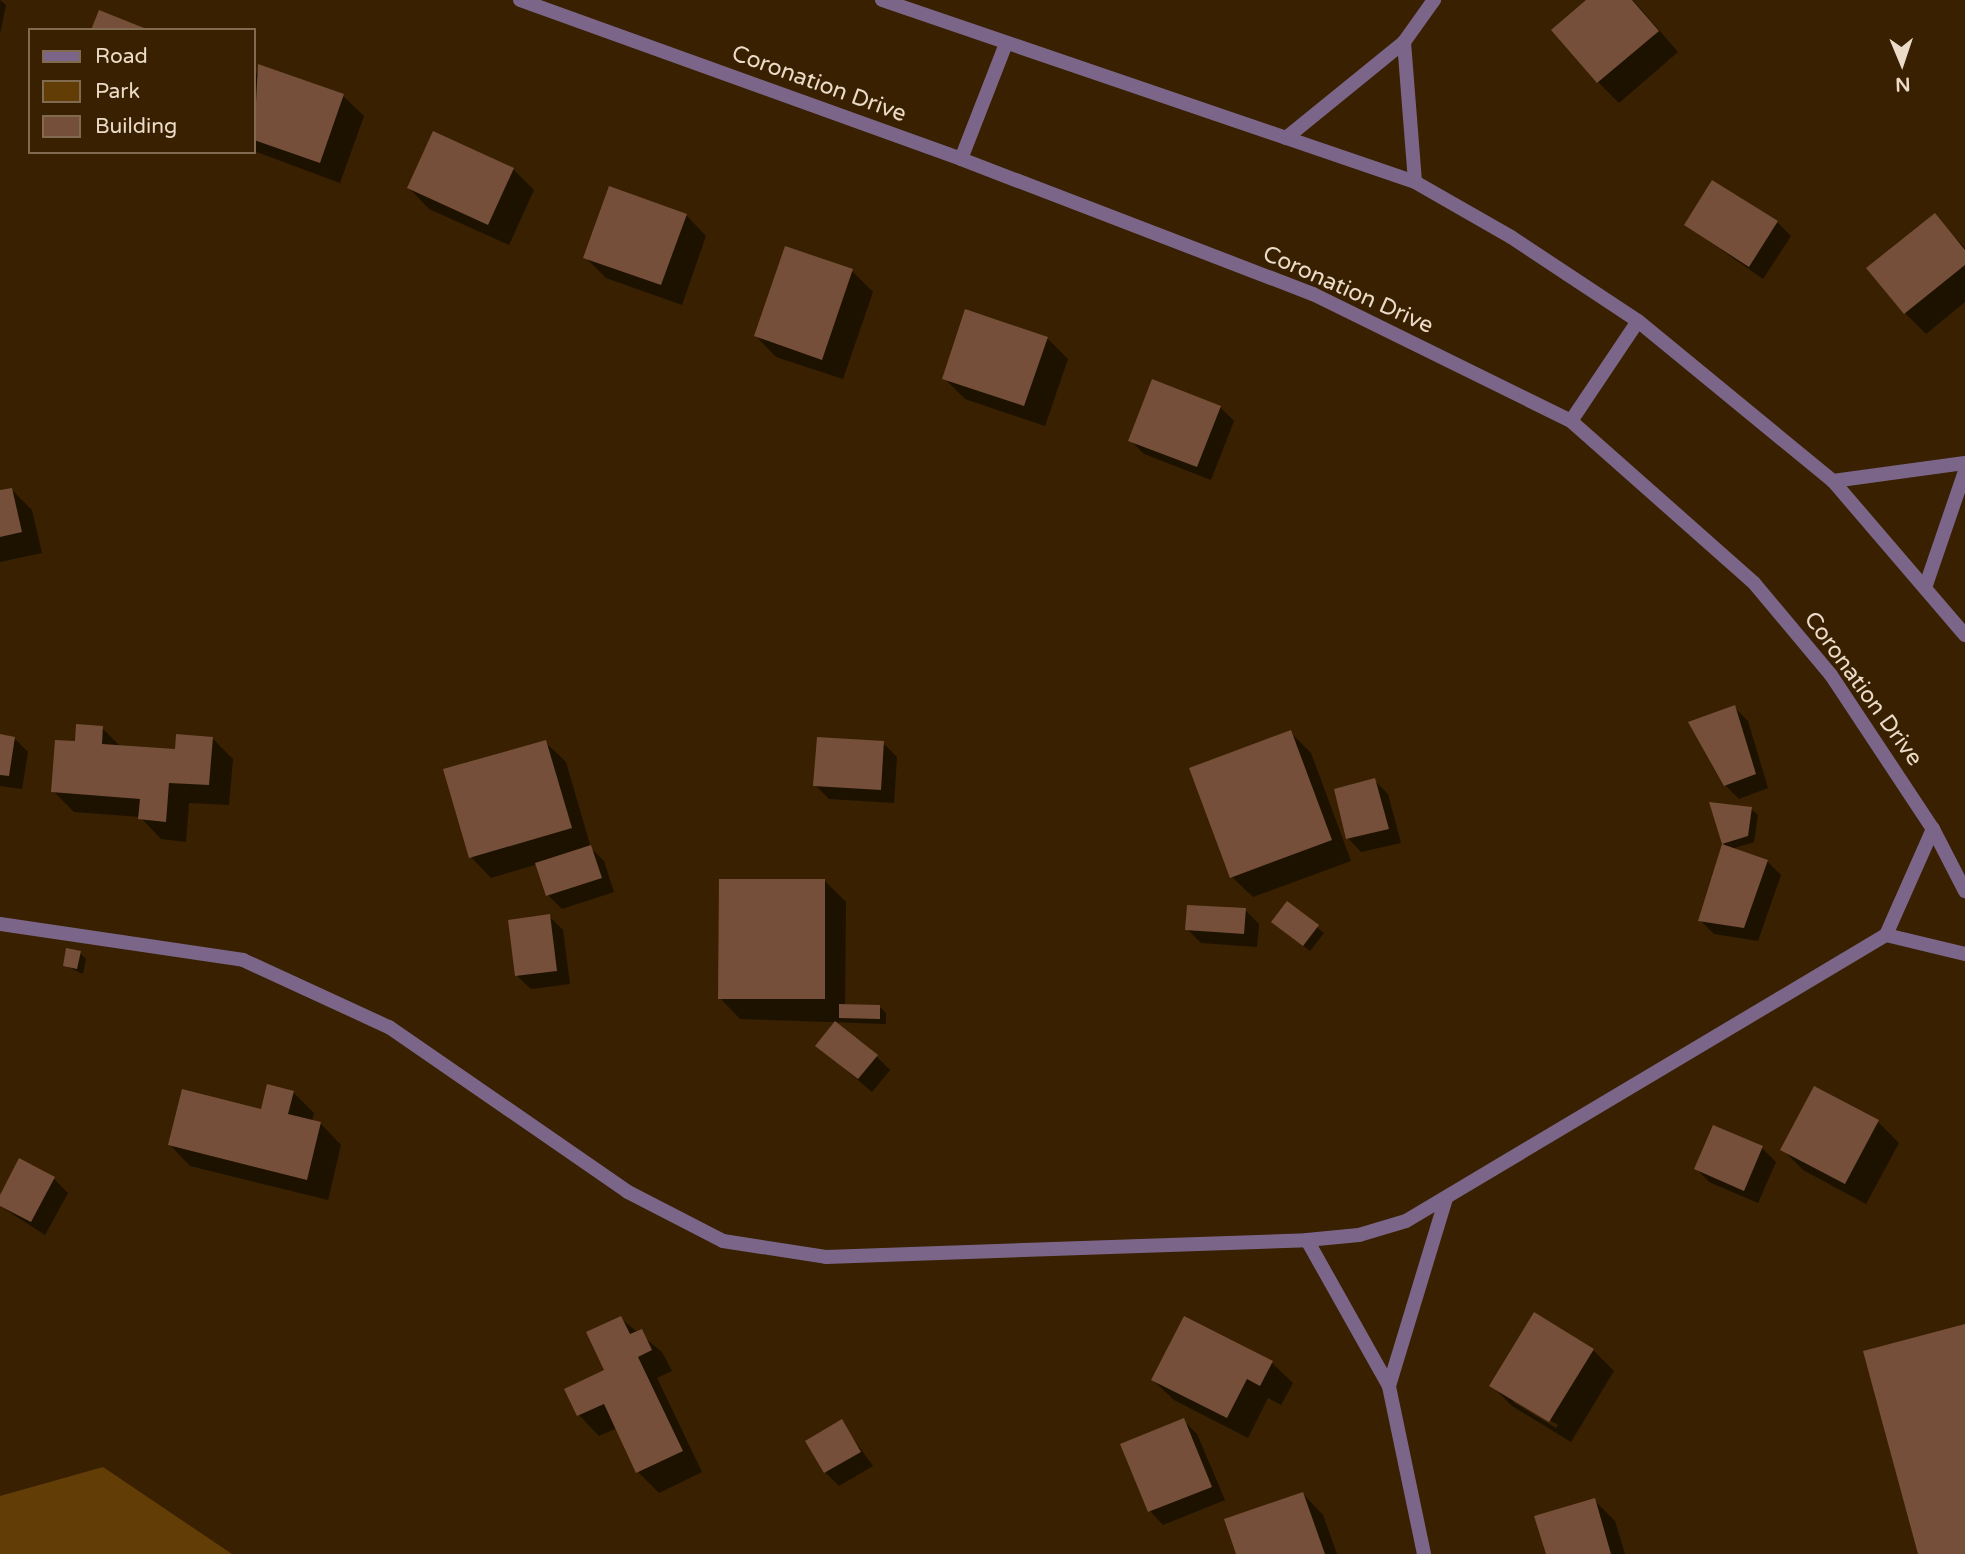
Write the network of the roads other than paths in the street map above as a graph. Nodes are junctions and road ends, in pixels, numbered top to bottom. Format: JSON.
{"nodes":[{"id":1,"x":520,"y":0,"type":"edge"},
{"id":2,"x":882,"y":0,"type":"edge"},
{"id":3,"x":1434,"y":0,"type":"edge"},
{"id":4,"x":1404,"y":42,"type":"junction"},
{"id":5,"x":1006,"y":46,"type":"junction"},
{"id":6,"x":1286,"y":138,"type":"junction"},
{"id":7,"x":961,"y":159,"type":"junction"},
{"id":8,"x":1415,"y":181,"type":"junction"},
{"id":9,"x":1638,"y":321,"type":"junction"},
{"id":10,"x":1571,"y":421,"type":"junction"},
{"id":11,"x":1965,"y":463,"type":"edge"},
{"id":12,"x":1965,"y":471,"type":"edge"},
{"id":13,"x":1833,"y":481,"type":"junction"},
{"id":14,"x":1926,"y":585,"type":"junction"},
{"id":15,"x":1965,"y":635,"type":"edge"},
{"id":16,"x":1933,"y":829,"type":"junction"},
{"id":17,"x":1965,"y":891,"type":"edge"},
{"id":18,"x":0,"y":924,"type":"edge"},
{"id":19,"x":1886,"y":935,"type":"junction"},
{"id":20,"x":1965,"y":954,"type":"edge"},
{"id":21,"x":1446,"y":1198,"type":"junction"},
{"id":22,"x":1307,"y":1240,"type":"junction"},
{"id":23,"x":1389,"y":1386,"type":"junction"},
{"id":24,"x":1424,"y":1554,"type":"edge"}],
"edges":[{"from":1,"to":7,"type":"street","name":"Coronation Drive"},
{"from":2,"to":5,"type":"street"},
{"from":3,"to":4,"type":"street"},
{"from":4,"to":6,"type":"street"},
{"from":4,"to":8,"type":"street"},
{"from":5,"to":6,"type":"street"},
{"from":5,"to":7,"type":"street"},
{"from":6,"to":8,"type":"street"},
{"from":7,"to":10,"type":"street","name":"Coronation Drive"},
{"from":8,"to":9,"type":"street"},
{"from":9,"to":10,"type":"street"},
{"from":9,"to":13,"type":"street"},
{"from":10,"to":16,"type":"street","name":"Coronation Drive"},
{"from":11,"to":13,"type":"street"},
{"from":12,"to":14,"type":"street"},
{"from":13,"to":14,"type":"street"},
{"from":14,"to":15,"type":"street"},
{"from":16,"to":17,"type":"street","name":"Coronation Drive"},
{"from":16,"to":19,"type":"street"},
{"from":18,"to":22,"type":"street"},
{"from":19,"to":20,"type":"street"},
{"from":19,"to":21,"type":"street"},
{"from":21,"to":22,"type":"street"},
{"from":21,"to":23,"type":"street"},
{"from":22,"to":23,"type":"street"},
{"from":23,"to":24,"type":"street"}]}
